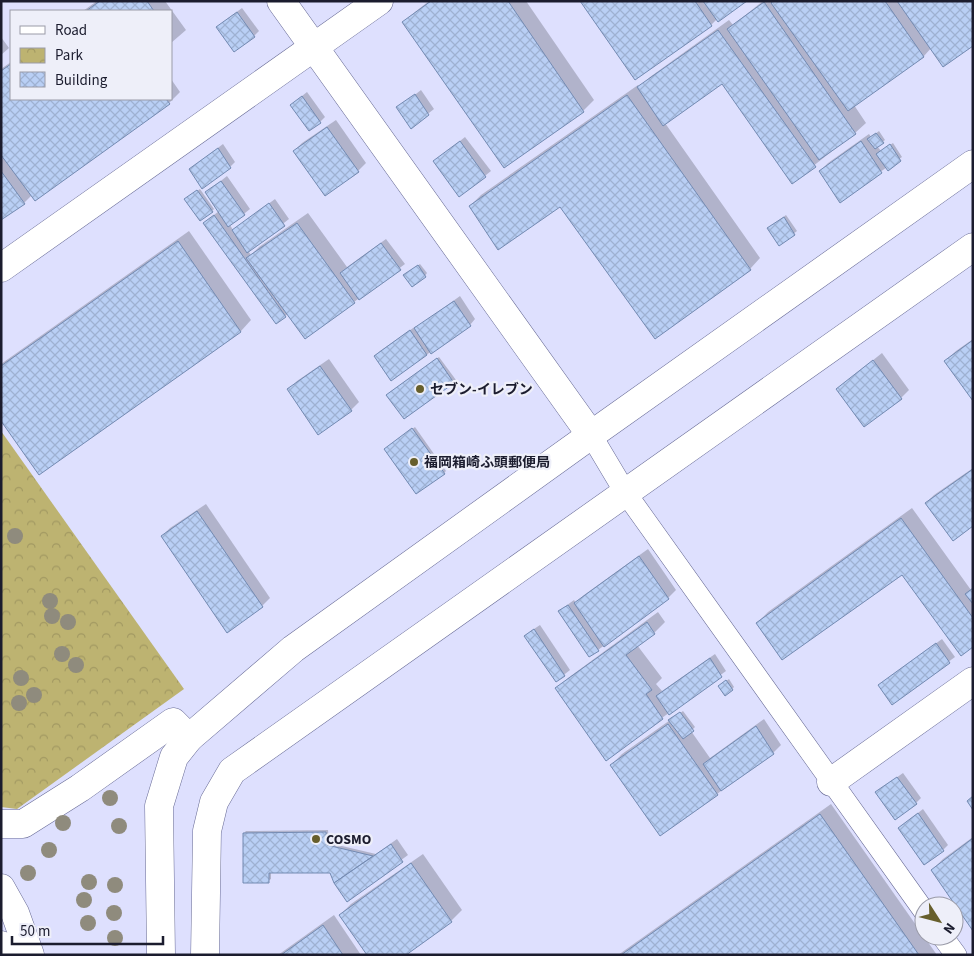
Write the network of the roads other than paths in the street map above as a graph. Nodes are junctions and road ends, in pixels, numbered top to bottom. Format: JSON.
{"nodes":[{"id":1,"x":281,"y":1,"type":"edge"},
{"id":2,"x":379,"y":1,"type":"edge"},
{"id":3,"x":314,"y":48,"type":"junction"},
{"id":4,"x":973,"y":164,"type":"edge"},
{"id":5,"x":973,"y":247,"type":"edge"},
{"id":6,"x":1,"y":268,"type":"edge"},
{"id":7,"x":591,"y":435,"type":"junction"},
{"id":8,"x":626,"y":492,"type":"junction"},
{"id":9,"x":973,"y":681,"type":"edge"},
{"id":10,"x":189,"y":738,"type":"junction"},
{"id":11,"x":830,"y":782,"type":"junction"},
{"id":12,"x":1,"y":824,"type":"edge"},
{"id":13,"x":1,"y":888,"type":"edge"},
{"id":14,"x":914,"y":897,"type":"edge"},
{"id":15,"x":1,"y":945,"type":"edge"},
{"id":16,"x":8,"y":955,"type":"edge"},
{"id":17,"x":30,"y":955,"type":"edge"},
{"id":18,"x":161,"y":955,"type":"edge"},
{"id":19,"x":205,"y":955,"type":"edge"}],
"edges":[{"from":1,"to":3,"type":"main road"},
{"from":2,"to":3,"type":"main road"},
{"from":3,"to":6,"type":"main road"},
{"from":3,"to":7,"type":"main road"},
{"from":4,"to":7,"type":"main road"},
{"from":5,"to":8,"type":"main road"},
{"from":7,"to":8,"type":"street"},
{"from":7,"to":10,"type":"main road"},
{"from":8,"to":11,"type":"street"},
{"from":8,"to":19,"type":"main road"},
{"from":9,"to":11,"type":"main road"},
{"from":10,"to":12,"type":"main road"},
{"from":10,"to":18,"type":"main road"},
{"from":11,"to":14,"type":"street"},
{"from":13,"to":17,"type":"main road"},
{"from":15,"to":16,"type":"main road"}]}
